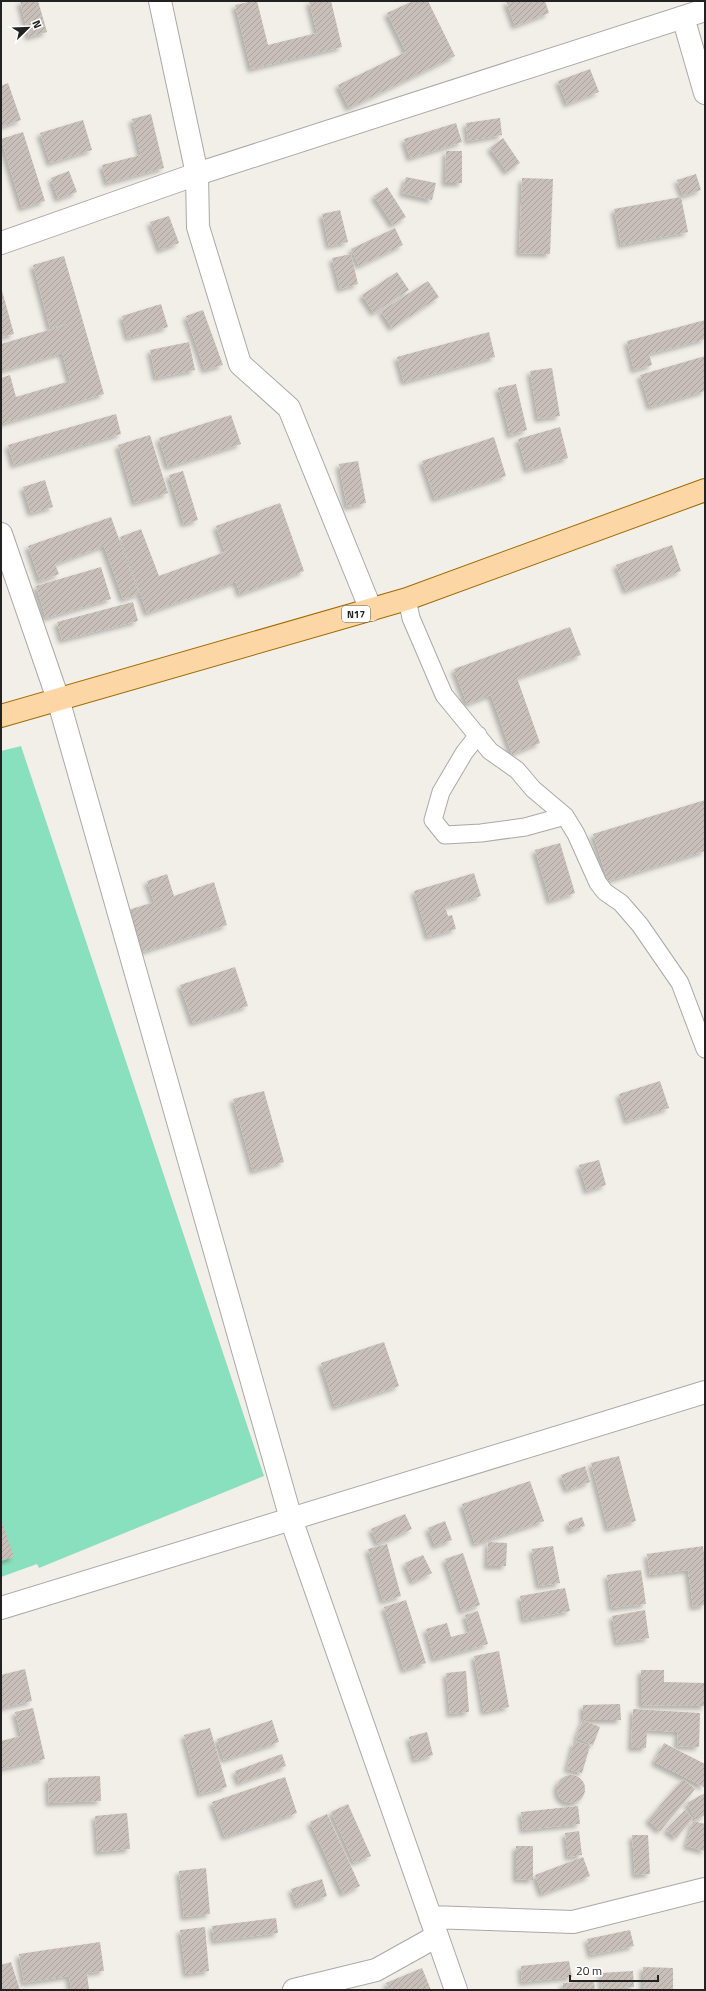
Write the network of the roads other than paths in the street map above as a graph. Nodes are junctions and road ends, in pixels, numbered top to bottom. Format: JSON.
{"nodes":[{"id":1,"x":160,"y":1,"type":"edge"},
{"id":2,"x":705,"y":10,"type":"edge"},
{"id":3,"x":684,"y":17,"type":"junction"},
{"id":4,"x":705,"y":93,"type":"edge"},
{"id":5,"x":197,"y":174,"type":"junction"},
{"id":6,"x":1,"y":243,"type":"edge"},
{"id":7,"x":705,"y":490,"type":"edge"},
{"id":8,"x":1,"y":534,"type":"edge"},
{"id":9,"x":407,"y":599,"type":"junction"},
{"id":10,"x":371,"y":610,"type":"junction"},
{"id":11,"x":58,"y":699,"type":"junction"},
{"id":12,"x":1,"y":716,"type":"edge"},
{"id":13,"x":478,"y":735,"type":"junction"},
{"id":14,"x":565,"y":816,"type":"junction"},
{"id":15,"x":705,"y":1049,"type":"edge"},
{"id":16,"x":705,"y":1392,"type":"edge"},
{"id":17,"x":291,"y":1519,"type":"junction"},
{"id":18,"x":1,"y":1608,"type":"edge"},
{"id":19,"x":705,"y":1889,"type":"edge"},
{"id":20,"x":434,"y":1927,"type":"junction"},
{"id":21,"x":294,"y":1990,"type":"edge"},
{"id":22,"x":456,"y":1990,"type":"edge"}],
"edges":[{"from":1,"to":5,"type":"street"},
{"from":2,"to":3,"type":"street"},
{"from":3,"to":4,"type":"street"},
{"from":3,"to":5,"type":"street"},
{"from":5,"to":6,"type":"street"},
{"from":5,"to":10,"type":"street"},
{"from":7,"to":9,"type":"main road","number":"N17"},
{"from":8,"to":11,"type":"street"},
{"from":9,"to":10,"type":"main road","number":"N17"},
{"from":9,"to":13,"type":"lane"},
{"from":10,"to":11,"type":"main road","number":"N17"},
{"from":11,"to":12,"type":"main road","number":"N17"},
{"from":11,"to":17,"type":"street"},
{"from":13,"to":14,"type":"lane"},
{"from":13,"to":14,"type":"lane"},
{"from":14,"to":15,"type":"lane"},
{"from":16,"to":17,"type":"street"},
{"from":17,"to":18,"type":"street"},
{"from":17,"to":20,"type":"street"},
{"from":19,"to":20,"type":"street"},
{"from":20,"to":21,"type":"street"},
{"from":20,"to":22,"type":"street"}]}
